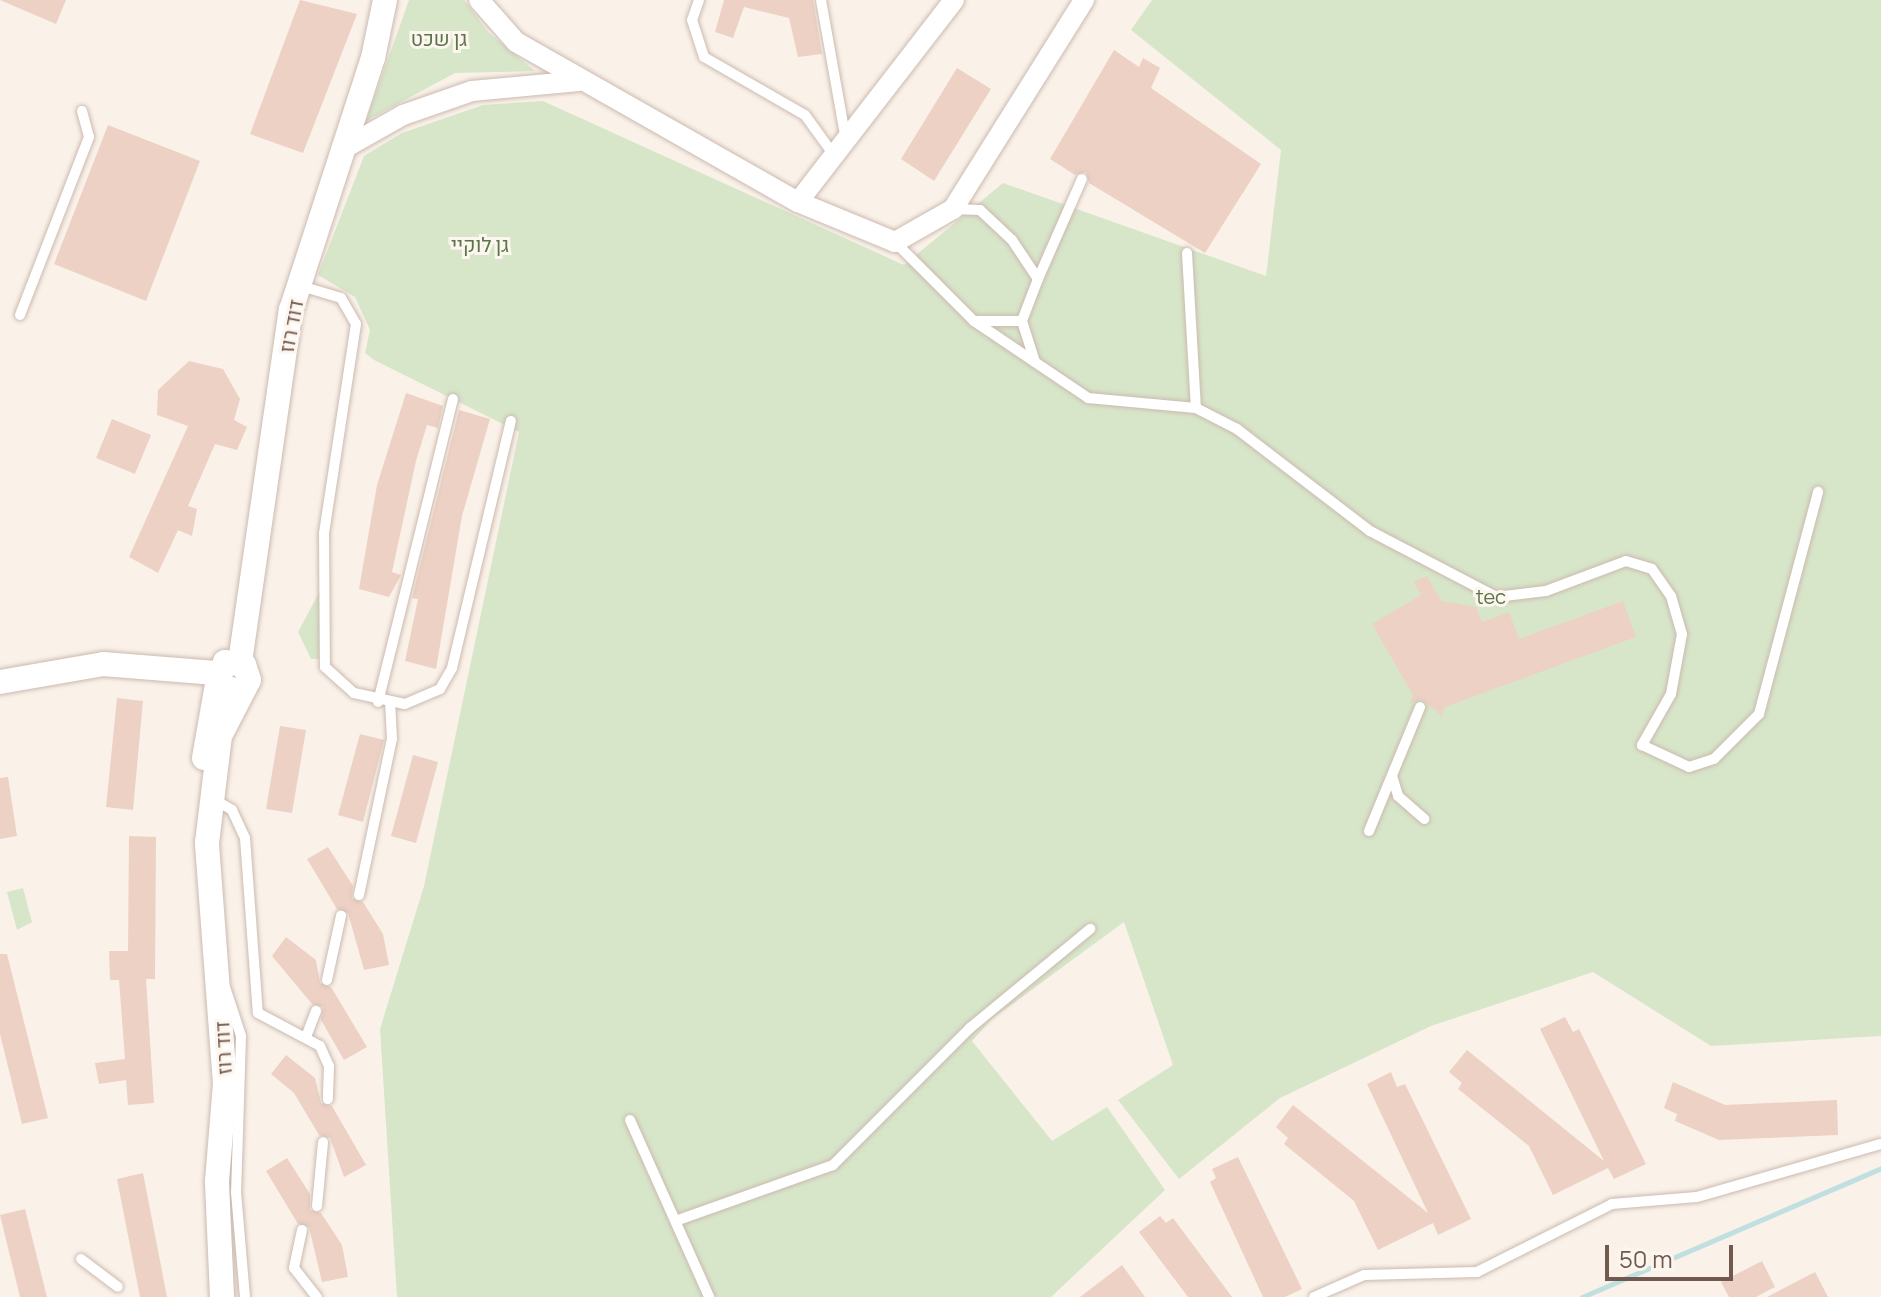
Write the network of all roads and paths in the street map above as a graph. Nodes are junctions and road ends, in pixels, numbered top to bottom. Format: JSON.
{"nodes":[{"id":1,"x":385,"y":0,"type":"edge"},
{"id":2,"x":479,"y":0,"type":"edge"},
{"id":3,"x":699,"y":0,"type":"edge"},
{"id":4,"x":821,"y":0,"type":"edge"},
{"id":5,"x":954,"y":0,"type":"edge"},
{"id":6,"x":1084,"y":0,"type":"edge"},
{"id":7,"x":579,"y":81,"type":"junction"},
{"id":8,"x":82,"y":111,"type":"dead end"},
{"id":9,"x":838,"y":143,"type":"junction"},
{"id":10,"x":341,"y":150,"type":"junction"},
{"id":11,"x":1082,"y":179,"type":"dead end"},
{"id":12,"x":798,"y":202,"type":"junction"},
{"id":13,"x":953,"y":209,"type":"junction"},
{"id":14,"x":895,"y":242,"type":"junction"},
{"id":15,"x":1187,"y":253,"type":"dead end"},
{"id":16,"x":1038,"y":279,"type":"junction"},
{"id":17,"x":299,"y":286,"type":"junction"},
{"id":18,"x":20,"y":315,"type":"dead end"},
{"id":19,"x":974,"y":321,"type":"junction"},
{"id":20,"x":1022,"y":321,"type":"junction"},
{"id":21,"x":1035,"y":362,"type":"junction"},
{"id":22,"x":453,"y":399,"type":"dead end"},
{"id":23,"x":1196,"y":408,"type":"junction"},
{"id":24,"x":511,"y":421,"type":"dead end"},
{"id":25,"x":1818,"y":492,"type":"dead end"},
{"id":26,"x":0,"y":682,"type":"edge"},
{"id":27,"x":224,"y":683,"type":"junction"},
{"id":28,"x":378,"y":702,"type":"junction"},
{"id":29,"x":390,"y":705,"type":"junction"},
{"id":30,"x":1420,"y":707,"type":"dead end"},
{"id":31,"x":1392,"y":776,"type":"junction"},
{"id":32,"x":212,"y":799,"type":"junction"},
{"id":33,"x":1424,"y":819,"type":"dead end"},
{"id":34,"x":1369,"y":831,"type":"dead end"},
{"id":35,"x":359,"y":895,"type":"dead end"},
{"id":36,"x":341,"y":916,"type":"dead end"},
{"id":37,"x":1090,"y":929,"type":"dead end"},
{"id":38,"x":219,"y":978,"type":"junction"},
{"id":39,"x":327,"y":980,"type":"dead end"},
{"id":40,"x":316,"y":1011,"type":"dead end"},
{"id":41,"x":306,"y":1037,"type":"junction"},
{"id":42,"x":328,"y":1099,"type":"dead end"},
{"id":43,"x":630,"y":1120,"type":"dead end"},
{"id":44,"x":323,"y":1142,"type":"dead end"},
{"id":45,"x":1881,"y":1144,"type":"edge"},
{"id":46,"x":317,"y":1206,"type":"dead end"},
{"id":47,"x":678,"y":1220,"type":"junction"},
{"id":48,"x":302,"y":1230,"type":"dead end"},
{"id":49,"x":81,"y":1259,"type":"dead end"},
{"id":50,"x":118,"y":1287,"type":"dead end"},
{"id":51,"x":222,"y":1297,"type":"edge"},
{"id":52,"x":245,"y":1297,"type":"edge"},
{"id":53,"x":317,"y":1297,"type":"edge"},
{"id":54,"x":709,"y":1297,"type":"edge"},
{"id":55,"x":1314,"y":1297,"type":"edge"}],
"edges":[{"from":1,"to":10,"type":"street","name":"דוד רוז"},
{"from":2,"to":7,"type":"street"},
{"from":3,"to":9,"type":"lane"},
{"from":4,"to":9,"type":"lane"},
{"from":5,"to":9,"type":"street"},
{"from":6,"to":13,"type":"street"},
{"from":7,"to":10,"type":"street"},
{"from":7,"to":12,"type":"street"},
{"from":8,"to":18,"type":"lane"},
{"from":9,"to":12,"type":"street"},
{"from":10,"to":17,"type":"street","name":"דוד רוז"},
{"from":11,"to":16,"type":"lane"},
{"from":12,"to":14,"type":"street"},
{"from":13,"to":14,"type":"street"},
{"from":13,"to":16,"type":"lane"},
{"from":14,"to":19,"type":"lane"},
{"from":15,"to":23,"type":"lane"},
{"from":16,"to":20,"type":"lane"},
{"from":17,"to":27,"type":"street","name":"דוד רוז"},
{"from":17,"to":28,"type":"lane"},
{"from":19,"to":20,"type":"lane"},
{"from":19,"to":21,"type":"lane"},
{"from":20,"to":21,"type":"lane"},
{"from":21,"to":23,"type":"lane"},
{"from":22,"to":28,"type":"lane"},
{"from":23,"to":25,"type":"lane"},
{"from":24,"to":29,"type":"lane"},
{"from":26,"to":27,"type":"street"},
{"from":27,"to":32,"type":"street","name":"דוד רוז"},
{"from":28,"to":29,"type":"lane"},
{"from":29,"to":35,"type":"lane"},
{"from":30,"to":31,"type":"lane"},
{"from":31,"to":33,"type":"lane"},
{"from":31,"to":34,"type":"lane"},
{"from":32,"to":38,"type":"street","name":"דוד רוז"},
{"from":32,"to":41,"type":"lane"},
{"from":36,"to":39,"type":"lane"},
{"from":37,"to":47,"type":"lane"},
{"from":38,"to":51,"type":"street","name":"דוד רוז"},
{"from":38,"to":52,"type":"lane"},
{"from":40,"to":41,"type":"lane"},
{"from":41,"to":42,"type":"lane"},
{"from":43,"to":47,"type":"lane"},
{"from":44,"to":46,"type":"lane"},
{"from":45,"to":55,"type":"lane"},
{"from":47,"to":54,"type":"lane"},
{"from":48,"to":53,"type":"lane"},
{"from":49,"to":50,"type":"lane"}]}
